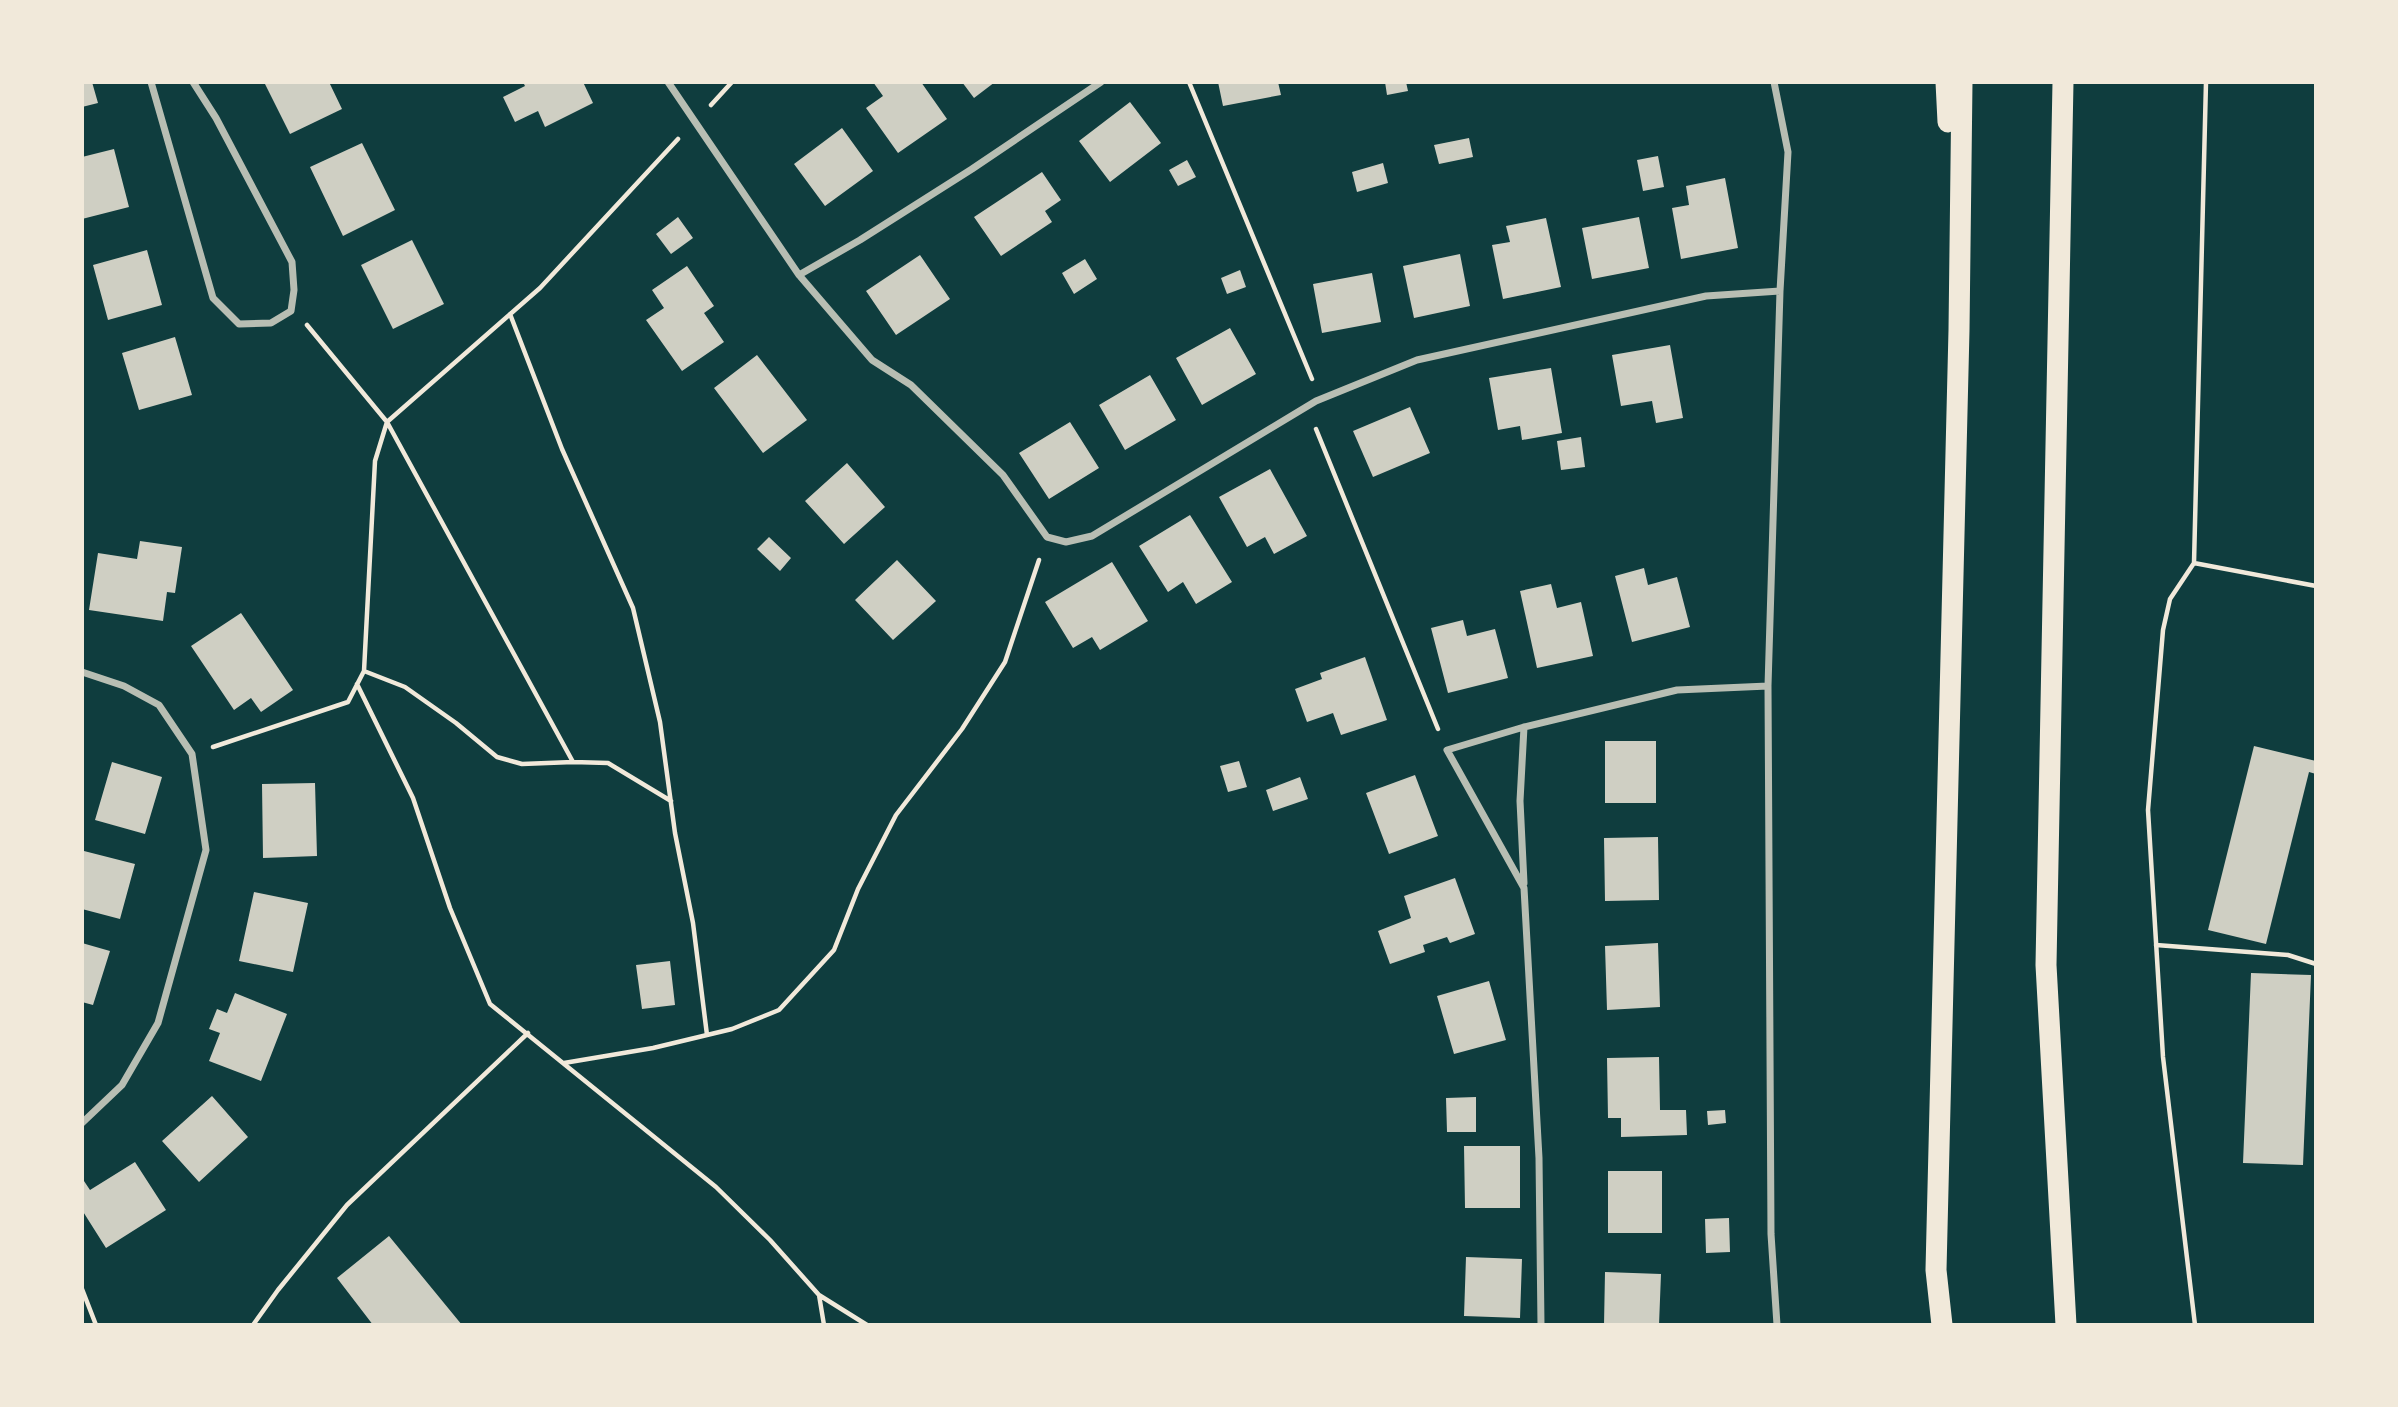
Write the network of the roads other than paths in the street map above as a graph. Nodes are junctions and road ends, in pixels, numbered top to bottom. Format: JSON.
{"nodes":[{"id":1,"x":151,"y":82,"type":"edge"},
{"id":2,"x":193,"y":82,"type":"edge"},
{"id":3,"x":668,"y":82,"type":"edge"},
{"id":4,"x":1101,"y":82,"type":"edge"},
{"id":5,"x":1774,"y":82,"type":"edge"},
{"id":6,"x":1946,"y":82,"type":"edge"},
{"id":7,"x":1962,"y":82,"type":"edge"},
{"id":8,"x":2063,"y":82,"type":"edge"},
{"id":9,"x":799,"y":275,"type":"junction"},
{"id":10,"x":1780,"y":291,"type":"junction"},
{"id":11,"x":1959,"y":330,"type":"junction"},
{"id":12,"x":82,"y":673,"type":"edge"},
{"id":13,"x":1768,"y":686,"type":"junction"},
{"id":14,"x":1524,"y":727,"type":"junction"},
{"id":15,"x":1524,"y":887,"type":"junction"},
{"id":16,"x":82,"y":1124,"type":"edge"},
{"id":17,"x":1541,"y":1325,"type":"edge"},
{"id":18,"x":1777,"y":1325,"type":"edge"},
{"id":19,"x":1942,"y":1325,"type":"edge"},
{"id":20,"x":2066,"y":1325,"type":"edge"}],
"edges":[{"from":1,"to":2,"type":"street"},
{"from":3,"to":9,"type":"street"},
{"from":4,"to":9,"type":"street"},
{"from":5,"to":10,"type":"street"},
{"from":6,"to":11,"type":"highway"},
{"from":7,"to":11,"type":"highway"},
{"from":8,"to":20,"type":"highway"},
{"from":9,"to":10,"type":"street"},
{"from":10,"to":13,"type":"street"},
{"from":11,"to":19,"type":"highway"},
{"from":12,"to":16,"type":"street"},
{"from":13,"to":14,"type":"street"},
{"from":13,"to":18,"type":"street"},
{"from":14,"to":15,"type":"street"},
{"from":14,"to":15,"type":"street"},
{"from":15,"to":17,"type":"street"}]}
